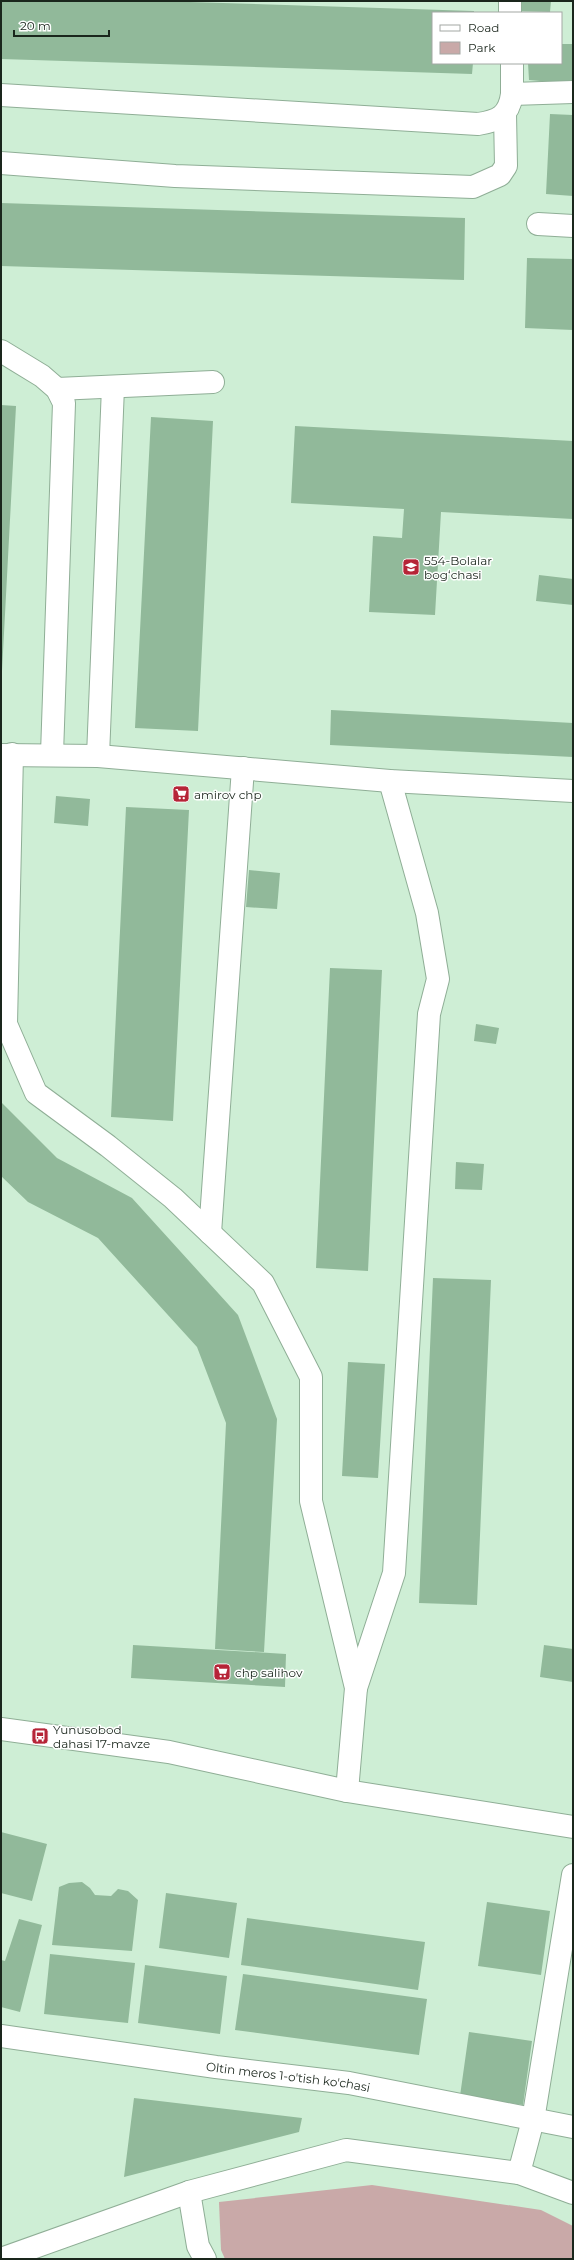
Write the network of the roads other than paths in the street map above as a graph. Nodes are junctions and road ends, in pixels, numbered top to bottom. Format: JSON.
{"nodes":[{"id":1,"x":510,"y":1,"type":"edge"},
{"id":2,"x":510,"y":12,"type":"edge"},
{"id":3,"x":512,"y":64,"type":"edge"},
{"id":4,"x":573,"y":92,"type":"edge"},
{"id":5,"x":512,"y":94,"type":"junction"},
{"id":6,"x":1,"y":95,"type":"edge"},
{"id":7,"x":505,"y":114,"type":"junction"},
{"id":8,"x":1,"y":163,"type":"edge"},
{"id":9,"x":538,"y":224,"type":"dead end"},
{"id":10,"x":573,"y":226,"type":"edge"},
{"id":11,"x":1,"y":351,"type":"edge"},
{"id":12,"x":213,"y":382,"type":"dead end"},
{"id":13,"x":113,"y":386,"type":"junction"},
{"id":14,"x":57,"y":389,"type":"junction"},
{"id":15,"x":6,"y":754,"type":"edge"},
{"id":16,"x":52,"y":754,"type":"junction"},
{"id":17,"x":98,"y":756,"type":"junction"},
{"id":18,"x":243,"y":768,"type":"junction"},
{"id":19,"x":390,"y":781,"type":"junction"},
{"id":20,"x":573,"y":791,"type":"edge"},
{"id":21,"x":210,"y":1233,"type":"junction"},
{"id":22,"x":356,"y":1688,"type":"junction"},
{"id":23,"x":1,"y":1729,"type":"edge"},
{"id":24,"x":347,"y":1791,"type":"junction"},
{"id":25,"x":573,"y":1827,"type":"edge"},
{"id":26,"x":573,"y":1875,"type":"edge"},
{"id":27,"x":1,"y":2036,"type":"edge"},
{"id":28,"x":533,"y":2120,"type":"junction"},
{"id":29,"x":573,"y":2127,"type":"edge"},
{"id":30,"x":519,"y":2173,"type":"junction"},
{"id":31,"x":189,"y":2192,"type":"junction"},
{"id":32,"x":573,"y":2193,"type":"edge"},
{"id":33,"x":1,"y":2259,"type":"edge"},
{"id":34,"x":205,"y":2259,"type":"edge"}],
"edges":[{"from":1,"to":2,"type":"street"},
{"from":3,"to":5,"type":"street"},
{"from":4,"to":5,"type":"street"},
{"from":5,"to":7,"type":"street"},
{"from":6,"to":7,"type":"street"},
{"from":7,"to":8,"type":"street"},
{"from":9,"to":10,"type":"street"},
{"from":11,"to":14,"type":"street"},
{"from":12,"to":13,"type":"street"},
{"from":13,"to":14,"type":"street"},
{"from":13,"to":17,"type":"street"},
{"from":14,"to":16,"type":"street"},
{"from":15,"to":16,"type":"street"},
{"from":15,"to":21,"type":"street"},
{"from":16,"to":17,"type":"street"},
{"from":17,"to":18,"type":"street"},
{"from":18,"to":19,"type":"street"},
{"from":18,"to":21,"type":"street"},
{"from":19,"to":20,"type":"street"},
{"from":19,"to":22,"type":"street"},
{"from":21,"to":22,"type":"street"},
{"from":22,"to":24,"type":"street"},
{"from":23,"to":24,"type":"street"},
{"from":24,"to":25,"type":"street"},
{"from":26,"to":28,"type":"street"},
{"from":27,"to":28,"type":"street","name":"Oltin meros 1-o'tish ko'chasi"},
{"from":28,"to":29,"type":"street","name":"Oltin meros 1-o'tish ko'chasi"},
{"from":28,"to":30,"type":"street"},
{"from":30,"to":31,"type":"street"},
{"from":30,"to":32,"type":"street"},
{"from":31,"to":33,"type":"street"},
{"from":31,"to":34,"type":"street"}]}
